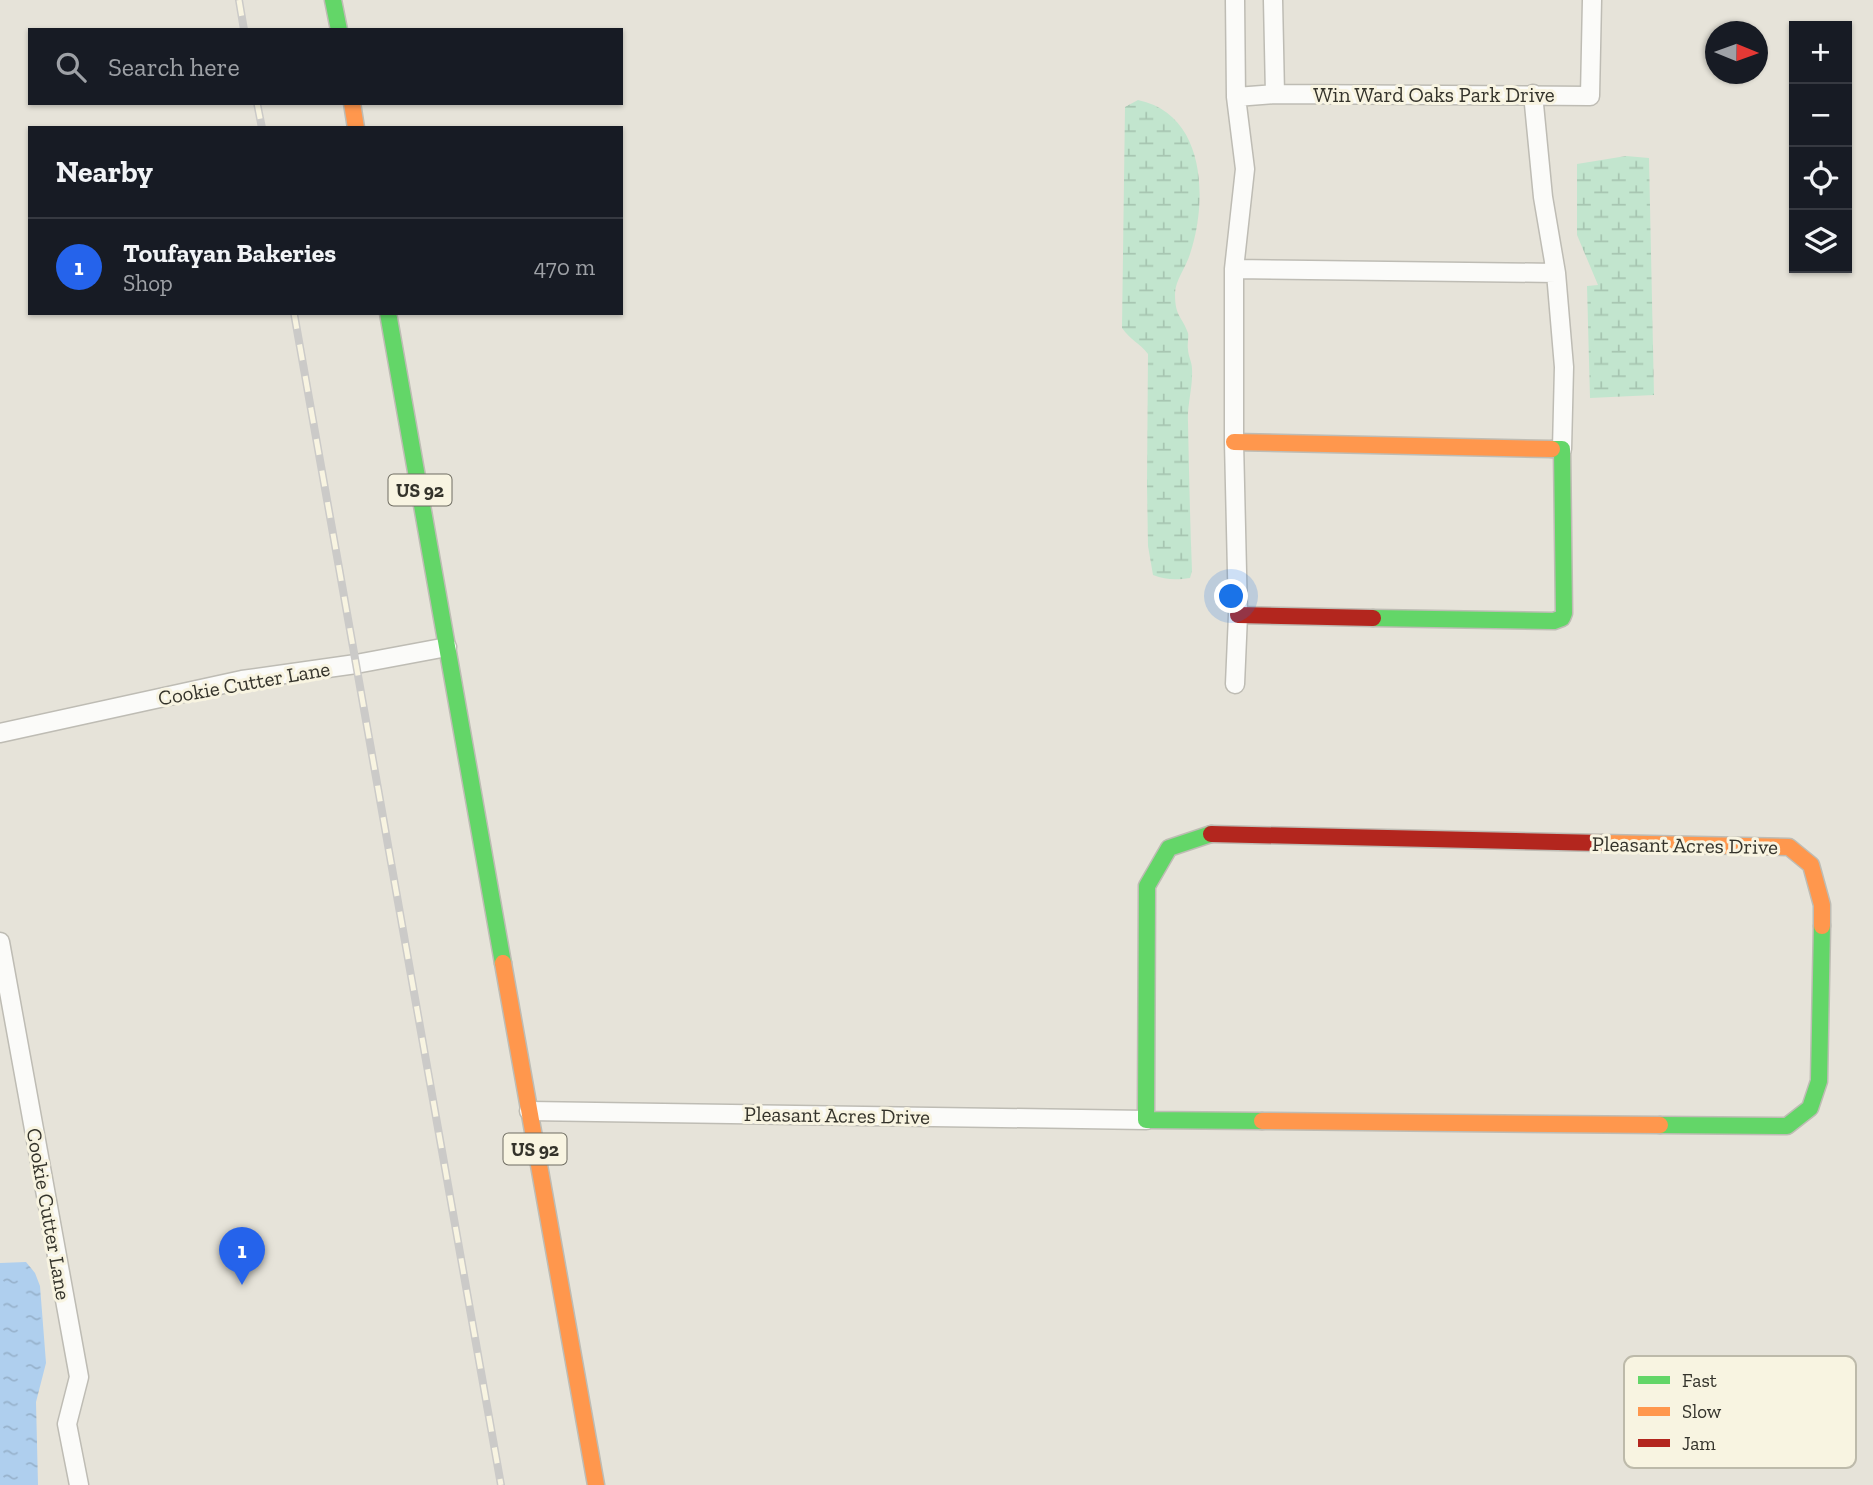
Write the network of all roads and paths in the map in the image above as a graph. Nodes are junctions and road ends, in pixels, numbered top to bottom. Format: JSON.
{"nodes":[{"id":1,"x":334,"y":0,"type":"edge"},
{"id":2,"x":1235,"y":0,"type":"edge"},
{"id":3,"x":1273,"y":0,"type":"edge"},
{"id":4,"x":1591,"y":0,"type":"edge"},
{"id":5,"x":339,"y":28,"type":"edge"},
{"id":6,"x":1275,"y":94,"type":"junction"},
{"id":7,"x":1533,"y":94,"type":"junction"},
{"id":8,"x":1236,"y":97,"type":"junction"},
{"id":9,"x":352,"y":105,"type":"edge"},
{"id":10,"x":356,"y":126,"type":"edge"},
{"id":11,"x":1234,"y":269,"type":"junction"},
{"id":12,"x":1556,"y":274,"type":"junction"},
{"id":13,"x":388,"y":315,"type":"edge"},
{"id":14,"x":1234,"y":442,"type":"junction"},
{"id":15,"x":1562,"y":450,"type":"junction"},
{"id":16,"x":1238,"y":615,"type":"junction"},
{"id":17,"x":447,"y":647,"type":"junction"},
{"id":18,"x":1235,"y":684,"type":"dead end"},
{"id":19,"x":0,"y":733,"type":"edge"},
{"id":20,"x":0,"y":942,"type":"edge"},
{"id":21,"x":528,"y":1111,"type":"junction"},
{"id":22,"x":1146,"y":1120,"type":"junction"},
{"id":23,"x":79,"y":1485,"type":"edge"},
{"id":24,"x":596,"y":1485,"type":"edge"}],
"edges":[{"from":1,"to":5,"type":"street"},
{"from":2,"to":8,"type":"street"},
{"from":3,"to":6,"type":"street"},
{"from":4,"to":7,"type":"street","name":"Win Ward Oaks Park Drive"},
{"from":6,"to":7,"type":"street","name":"Win Ward Oaks Park Drive"},
{"from":6,"to":8,"type":"street","name":"Win Ward Oaks Park Drive"},
{"from":7,"to":12,"type":"street"},
{"from":8,"to":11,"type":"street"},
{"from":9,"to":10,"type":"street"},
{"from":11,"to":12,"type":"street"},
{"from":11,"to":14,"type":"street"},
{"from":12,"to":15,"type":"street"},
{"from":13,"to":17,"type":"street","number":"US 92"},
{"from":14,"to":15,"type":"street"},
{"from":14,"to":16,"type":"street"},
{"from":15,"to":16,"type":"street"},
{"from":16,"to":18,"type":"street"},
{"from":17,"to":19,"type":"street","name":"Cookie Cutter Lane"},
{"from":17,"to":21,"type":"street","number":"US 92"},
{"from":20,"to":23,"type":"street","name":"Cookie Cutter Lane"},
{"from":21,"to":22,"type":"street","name":"Pleasant Acres Drive"},
{"from":21,"to":24,"type":"street","number":"US 92"},
{"from":22,"to":22,"type":"street","name":"Pleasant Acres Drive"}]}
